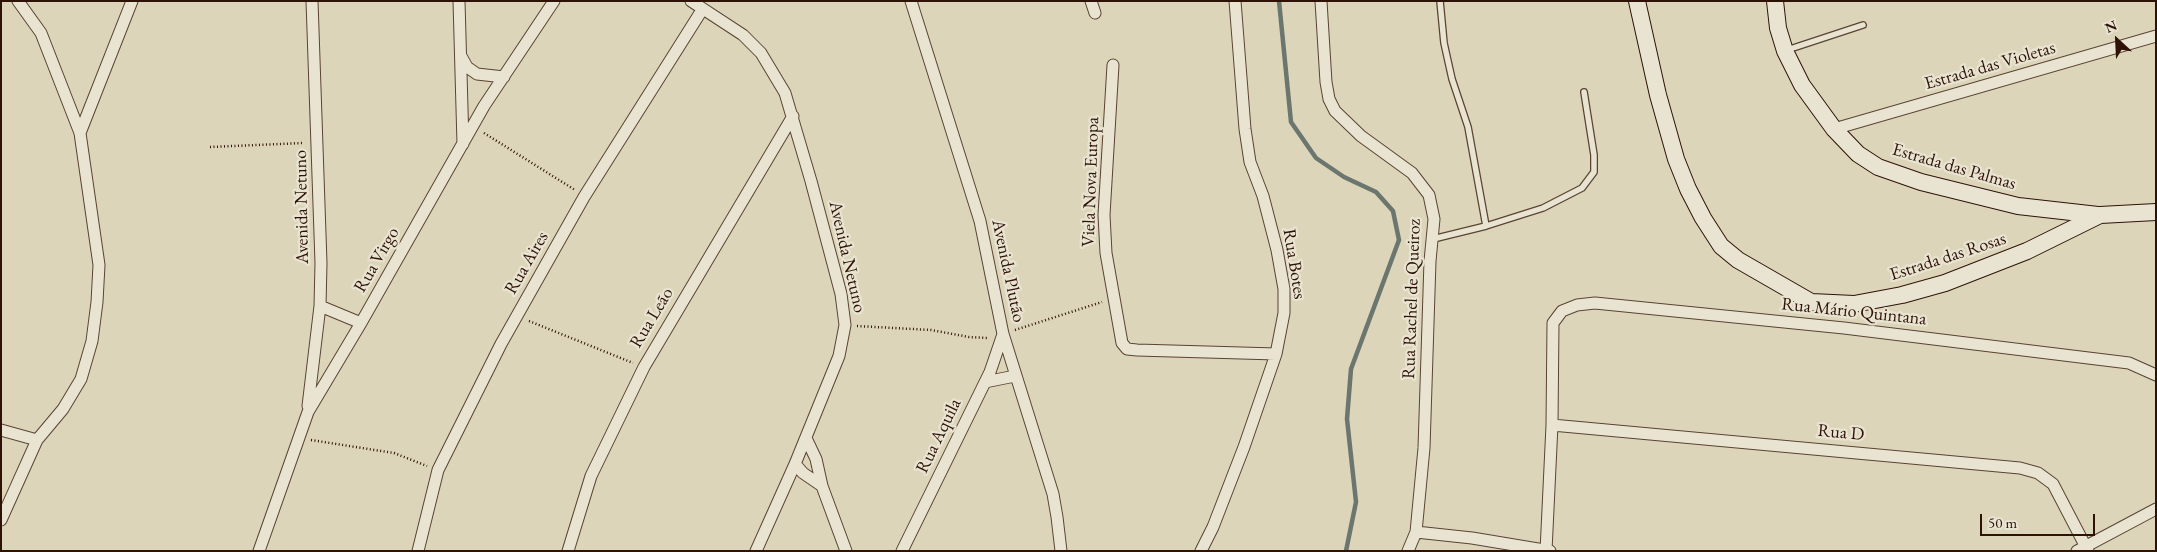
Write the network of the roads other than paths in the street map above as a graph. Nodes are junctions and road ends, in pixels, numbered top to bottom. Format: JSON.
{"nodes":[{"id":1,"x":18,"y":1,"type":"edge"},
{"id":2,"x":132,"y":1,"type":"edge"},
{"id":3,"x":312,"y":1,"type":"edge"},
{"id":4,"x":458,"y":1,"type":"edge"},
{"id":5,"x":554,"y":1,"type":"edge"},
{"id":6,"x":690,"y":1,"type":"edge"},
{"id":7,"x":911,"y":1,"type":"edge"},
{"id":8,"x":1091,"y":1,"type":"edge"},
{"id":9,"x":1235,"y":1,"type":"edge"},
{"id":10,"x":1321,"y":1,"type":"edge"},
{"id":11,"x":1440,"y":1,"type":"edge"},
{"id":12,"x":1637,"y":1,"type":"edge"},
{"id":13,"x":1774,"y":1,"type":"edge"},
{"id":14,"x":702,"y":10,"type":"junction"},
{"id":15,"x":1095,"y":13,"type":"dead end"},
{"id":16,"x":1863,"y":26,"type":"dead end"},
{"id":17,"x":2156,"y":36,"type":"edge"},
{"id":18,"x":1785,"y":51,"type":"junction"},
{"id":19,"x":460,"y":54,"type":"junction"},
{"id":20,"x":1113,"y":65,"type":"dead end"},
{"id":21,"x":504,"y":77,"type":"junction"},
{"id":22,"x":1584,"y":92,"type":"dead end"},
{"id":23,"x":793,"y":116,"type":"junction"},
{"id":24,"x":1834,"y":129,"type":"junction"},
{"id":25,"x":80,"y":133,"type":"junction"},
{"id":26,"x":463,"y":146,"type":"junction"},
{"id":27,"x":2156,"y":212,"type":"edge"},
{"id":28,"x":2100,"y":216,"type":"junction"},
{"id":29,"x":1486,"y":226,"type":"junction"},
{"id":30,"x":1433,"y":239,"type":"junction"},
{"id":31,"x":320,"y":306,"type":"junction"},
{"id":32,"x":361,"y":323,"type":"junction"},
{"id":33,"x":1003,"y":334,"type":"junction"},
{"id":34,"x":1276,"y":354,"type":"junction"},
{"id":35,"x":2156,"y":375,"type":"edge"},
{"id":36,"x":1015,"y":376,"type":"junction"},
{"id":37,"x":985,"y":382,"type":"junction"},
{"id":38,"x":308,"y":412,"type":"junction"},
{"id":39,"x":1552,"y":425,"type":"junction"},
{"id":40,"x":1,"y":430,"type":"edge"},
{"id":41,"x":806,"y":438,"type":"junction"},
{"id":42,"x":37,"y":440,"type":"junction"},
{"id":43,"x":795,"y":464,"type":"junction"},
{"id":44,"x":822,"y":486,"type":"junction"},
{"id":45,"x":2156,"y":508,"type":"edge"},
{"id":46,"x":1,"y":520,"type":"edge"},
{"id":47,"x":1416,"y":532,"type":"junction"},
{"id":48,"x":2084,"y":549,"type":"edge"},
{"id":49,"x":259,"y":551,"type":"edge"},
{"id":50,"x":418,"y":551,"type":"edge"},
{"id":51,"x":568,"y":551,"type":"edge"},
{"id":52,"x":756,"y":551,"type":"edge"},
{"id":53,"x":846,"y":551,"type":"edge"},
{"id":54,"x":902,"y":551,"type":"edge"},
{"id":55,"x":1061,"y":551,"type":"edge"},
{"id":56,"x":1201,"y":551,"type":"edge"},
{"id":57,"x":1408,"y":551,"type":"edge"},
{"id":58,"x":1546,"y":551,"type":"edge"},
{"id":59,"x":1550,"y":551,"type":"edge"}],
"edges":[{"from":1,"to":25,"type":"street"},
{"from":2,"to":25,"type":"street"},
{"from":3,"to":31,"type":"street","name":"Avenida Netuno"},
{"from":4,"to":19,"type":"street"},
{"from":5,"to":21,"type":"street","name":"Rua Virgo"},
{"from":6,"to":14,"type":"street","name":"Avenida Netuno"},
{"from":7,"to":33,"type":"street","name":"Avenida Plutão"},
{"from":8,"to":15,"type":"street"},
{"from":9,"to":34,"type":"street","name":"Rua Botes"},
{"from":10,"to":30,"type":"street","name":"Rua Rachel de Queiroz"},
{"from":11,"to":29,"type":"lane"},
{"from":12,"to":28,"type":"main road","name":"Estrada das Rosas"},
{"from":13,"to":18,"type":"main road","name":"Estrada das Palmas"},
{"from":14,"to":23,"type":"street","name":"Avenida Netuno"},
{"from":14,"to":50,"type":"street","name":"Rua Aires"},
{"from":16,"to":18,"type":"lane"},
{"from":17,"to":24,"type":"street","name":"Estrada das Violetas"},
{"from":18,"to":24,"type":"main road","name":"Estrada das Palmas"},
{"from":19,"to":21,"type":"street"},
{"from":19,"to":26,"type":"street"},
{"from":20,"to":34,"type":"street","name":"Viela Nova Europa"},
{"from":21,"to":26,"type":"street","name":"Rua Virgo"},
{"from":22,"to":29,"type":"lane"},
{"from":23,"to":41,"type":"street","name":"Avenida Netuno"},
{"from":23,"to":51,"type":"street","name":"Rua Leão"},
{"from":24,"to":28,"type":"main road","name":"Estrada das Palmas"},
{"from":25,"to":42,"type":"street"},
{"from":26,"to":32,"type":"street","name":"Rua Virgo"},
{"from":27,"to":28,"type":"main road","name":"Estrada das Rosas"},
{"from":29,"to":30,"type":"lane"},
{"from":30,"to":47,"type":"street","name":"Rua Rachel de Queiroz"},
{"from":31,"to":32,"type":"street"},
{"from":31,"to":38,"type":"street","name":"Avenida Netuno"},
{"from":32,"to":38,"type":"street","name":"Rua Virgo"},
{"from":33,"to":36,"type":"street","name":"Avenida Plutão"},
{"from":33,"to":37,"type":"street","name":"Rua Aquila"},
{"from":34,"to":56,"type":"street","name":"Rua Botes"},
{"from":35,"to":39,"type":"street","name":"Rua Mário Quintana"},
{"from":36,"to":37,"type":"street"},
{"from":36,"to":55,"type":"street","name":"Avenida Plutão"},
{"from":37,"to":54,"type":"street","name":"Rua Aquila"},
{"from":38,"to":49,"type":"street","name":"Rua Virgo"},
{"from":39,"to":48,"type":"street","name":"Rua D"},
{"from":39,"to":58,"type":"street"},
{"from":40,"to":42,"type":"street"},
{"from":41,"to":43,"type":"street","name":"Avenida Netuno"},
{"from":41,"to":44,"type":"street"},
{"from":42,"to":46,"type":"street"},
{"from":43,"to":44,"type":"street"},
{"from":43,"to":52,"type":"street","name":"Avenida Netuno"},
{"from":44,"to":53,"type":"street"},
{"from":45,"to":48,"type":"street"},
{"from":47,"to":57,"type":"street","name":"Rua Rachel de Queiroz"},
{"from":47,"to":58,"type":"street"},
{"from":58,"to":59,"type":"street"}]}
